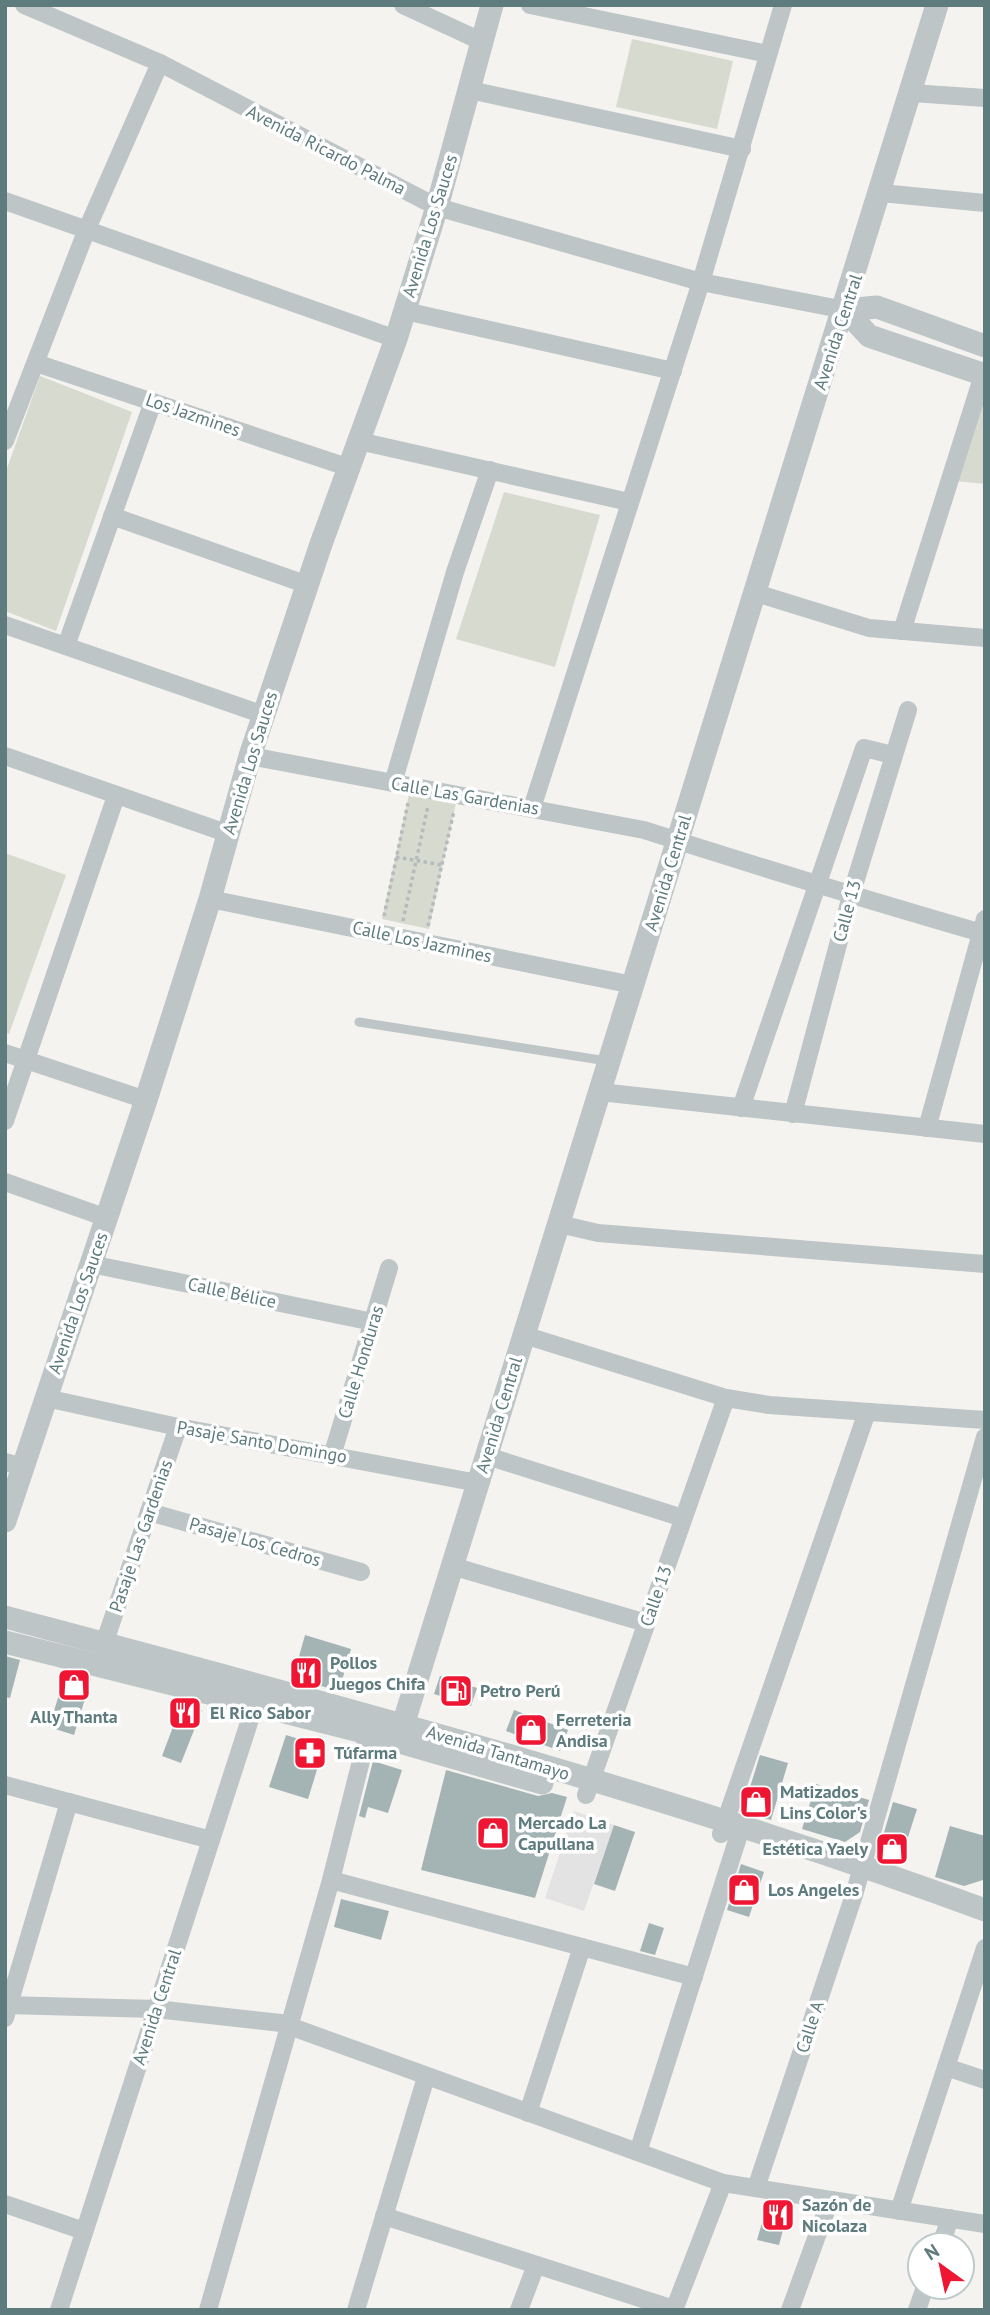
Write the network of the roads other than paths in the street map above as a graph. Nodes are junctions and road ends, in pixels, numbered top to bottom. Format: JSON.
{"nodes":[{"id":1,"x":24,"y":5,"type":"edge"},
{"id":2,"x":403,"y":5,"type":"edge"},
{"id":3,"x":492,"y":5,"type":"edge"},
{"id":4,"x":530,"y":5,"type":"edge"},
{"id":5,"x":783,"y":5,"type":"edge"},
{"id":6,"x":937,"y":5,"type":"edge"},
{"id":7,"x":483,"y":42,"type":"junction"},
{"id":8,"x":768,"y":54,"type":"junction"},
{"id":9,"x":160,"y":63,"type":"junction"},
{"id":10,"x":470,"y":90,"type":"junction"},
{"id":11,"x":912,"y":93,"type":"junction"},
{"id":12,"x":985,"y":99,"type":"edge"},
{"id":13,"x":742,"y":149,"type":"junction"},
{"id":14,"x":881,"y":193,"type":"junction"},
{"id":15,"x":5,"y":201,"type":"edge"},
{"id":16,"x":985,"y":203,"type":"edge"},
{"id":17,"x":437,"y":206,"type":"junction"},
{"id":18,"x":87,"y":229,"type":"junction"},
{"id":19,"x":701,"y":282,"type":"junction"},
{"id":20,"x":845,"y":310,"type":"junction"},
{"id":21,"x":405,"y":311,"type":"junction"},
{"id":22,"x":396,"y":339,"type":"junction"},
{"id":23,"x":985,"y":346,"type":"edge"},
{"id":24,"x":36,"y":363,"type":"junction"},
{"id":25,"x":673,"y":371,"type":"junction"},
{"id":26,"x":984,"y":375,"type":"edge"},
{"id":27,"x":153,"y":402,"type":"junction"},
{"id":28,"x":5,"y":441,"type":"edge"},
{"id":29,"x":359,"y":441,"type":"junction"},
{"id":30,"x":350,"y":468,"type":"junction"},
{"id":31,"x":490,"y":470,"type":"junction"},
{"id":32,"x":629,"y":502,"type":"junction"},
{"id":33,"x":112,"y":516,"type":"junction"},
{"id":34,"x":308,"y":585,"type":"junction"},
{"id":35,"x":756,"y":593,"type":"junction"},
{"id":36,"x":5,"y":625,"type":"edge"},
{"id":37,"x":902,"y":631,"type":"junction"},
{"id":38,"x":985,"y":638,"type":"edge"},
{"id":39,"x":66,"y":646,"type":"junction"},
{"id":40,"x":908,"y":710,"type":"dead end"},
{"id":41,"x":264,"y":715,"type":"junction"},
{"id":42,"x":893,"y":755,"type":"junction"},
{"id":43,"x":5,"y":756,"type":"edge"},
{"id":44,"x":250,"y":756,"type":"junction"},
{"id":45,"x":393,"y":783,"type":"junction"},
{"id":46,"x":116,"y":796,"type":"junction"},
{"id":47,"x":532,"y":808,"type":"junction"},
{"id":48,"x":229,"y":834,"type":"junction"},
{"id":49,"x":678,"y":841,"type":"junction"},
{"id":50,"x":818,"y":882,"type":"junction"},
{"id":51,"x":852,"y":892,"type":"junction"},
{"id":52,"x":210,"y":899,"type":"junction"},
{"id":53,"x":984,"y":929,"type":"edge"},
{"id":54,"x":633,"y":985,"type":"junction"},
{"id":55,"x":359,"y":1022,"type":"dead end"},
{"id":56,"x":5,"y":1054,"type":"edge"},
{"id":57,"x":26,"y":1060,"type":"junction"},
{"id":58,"x":610,"y":1061,"type":"junction"},
{"id":59,"x":600,"y":1092,"type":"junction"},
{"id":60,"x":146,"y":1100,"type":"junction"},
{"id":61,"x":741,"y":1108,"type":"junction"},
{"id":62,"x":793,"y":1114,"type":"junction"},
{"id":63,"x":5,"y":1121,"type":"edge"},
{"id":64,"x":927,"y":1128,"type":"junction"},
{"id":65,"x":985,"y":1134,"type":"edge"},
{"id":66,"x":5,"y":1182,"type":"edge"},
{"id":67,"x":107,"y":1218,"type":"junction"},
{"id":68,"x":559,"y":1224,"type":"junction"},
{"id":69,"x":91,"y":1264,"type":"junction"},
{"id":70,"x":985,"y":1264,"type":"edge"},
{"id":71,"x":389,"y":1268,"type":"dead end"},
{"id":72,"x":373,"y":1322,"type":"junction"},
{"id":73,"x":524,"y":1335,"type":"junction"},
{"id":74,"x":46,"y":1398,"type":"junction"},
{"id":75,"x":726,"y":1398,"type":"junction"},
{"id":76,"x":867,"y":1412,"type":"junction"},
{"id":77,"x":985,"y":1420,"type":"edge"},
{"id":78,"x":178,"y":1427,"type":"junction"},
{"id":79,"x":985,"y":1437,"type":"edge"},
{"id":80,"x":332,"y":1456,"type":"junction"},
{"id":81,"x":486,"y":1456,"type":"junction"},
{"id":82,"x":14,"y":1465,"type":"edge"},
{"id":83,"x":478,"y":1483,"type":"junction"},
{"id":84,"x":149,"y":1512,"type":"junction"},
{"id":85,"x":683,"y":1518,"type":"junction"},
{"id":86,"x":5,"y":1521,"type":"edge"},
{"id":87,"x":452,"y":1566,"type":"junction"},
{"id":88,"x":360,"y":1572,"type":"dead end"},
{"id":89,"x":5,"y":1618,"type":"edge"},
{"id":90,"x":646,"y":1623,"type":"junction"},
{"id":91,"x":5,"y":1642,"type":"edge"},
{"id":92,"x":104,"y":1644,"type":"junction"},
{"id":93,"x":254,"y":1704,"type":"junction"},
{"id":94,"x":400,"y":1732,"type":"junction"},
{"id":95,"x":368,"y":1733,"type":"junction"},
{"id":96,"x":5,"y":1785,"type":"edge"},
{"id":97,"x":588,"y":1788,"type":"junction"},
{"id":98,"x":69,"y":1802,"type":"junction"},
{"id":99,"x":731,"y":1831,"type":"junction"},
{"id":100,"x":211,"y":1840,"type":"junction"},
{"id":101,"x":860,"y":1872,"type":"junction"},
{"id":102,"x":331,"y":1880,"type":"junction"},
{"id":103,"x":985,"y":1910,"type":"edge"},
{"id":104,"x":985,"y":1926,"type":"edge"},
{"id":105,"x":582,"y":1947,"type":"junction"},
{"id":106,"x":985,"y":1948,"type":"edge"},
{"id":107,"x":694,"y":1976,"type":"junction"},
{"id":108,"x":7,"y":2009,"type":"edge"},
{"id":109,"x":156,"y":2009,"type":"junction"},
{"id":110,"x":289,"y":2026,"type":"junction"},
{"id":111,"x":946,"y":2067,"type":"junction"},
{"id":112,"x":426,"y":2077,"type":"junction"},
{"id":113,"x":985,"y":2080,"type":"edge"},
{"id":114,"x":528,"y":2113,"type":"junction"},
{"id":115,"x":638,"y":2152,"type":"junction"},
{"id":116,"x":723,"y":2183,"type":"junction"},
{"id":117,"x":756,"y":2188,"type":"junction"},
{"id":118,"x":830,"y":2200,"type":"junction"},
{"id":119,"x":5,"y":2204,"type":"edge"},
{"id":120,"x":899,"y":2211,"type":"junction"},
{"id":121,"x":384,"y":2216,"type":"junction"},
{"id":122,"x":950,"y":2218,"type":"junction"},
{"id":123,"x":985,"y":2224,"type":"edge"},
{"id":124,"x":84,"y":2231,"type":"junction"},
{"id":125,"x":945,"y":2231,"type":"edge"},
{"id":126,"x":536,"y":2264,"type":"junction"},
{"id":127,"x":59,"y":2310,"type":"edge"},
{"id":128,"x":208,"y":2310,"type":"edge"},
{"id":129,"x":356,"y":2310,"type":"edge"},
{"id":130,"x":519,"y":2310,"type":"edge"},
{"id":131,"x":674,"y":2310,"type":"edge"},
{"id":132,"x":790,"y":2310,"type":"edge"}],
"edges":[{"from":1,"to":9,"type":"street","name":"Avenida Ricardo Palma"},
{"from":2,"to":7,"type":"street"},
{"from":3,"to":7,"type":"street","name":"Avenida Los Sauces"},
{"from":4,"to":8,"type":"street"},
{"from":5,"to":8,"type":"street"},
{"from":6,"to":11,"type":"street","name":"Avenida Central"},
{"from":7,"to":10,"type":"street","name":"Avenida Los Sauces"},
{"from":8,"to":13,"type":"street"},
{"from":9,"to":17,"type":"street","name":"Avenida Ricardo Palma"},
{"from":9,"to":18,"type":"street"},
{"from":10,"to":13,"type":"street"},
{"from":10,"to":17,"type":"street","name":"Avenida Los Sauces"},
{"from":11,"to":12,"type":"street"},
{"from":11,"to":14,"type":"street","name":"Avenida Central"},
{"from":13,"to":19,"type":"street"},
{"from":14,"to":16,"type":"street"},
{"from":14,"to":20,"type":"street","name":"Avenida Central"},
{"from":15,"to":18,"type":"street"},
{"from":17,"to":19,"type":"street","name":"Avenida Ricardo Palma"},
{"from":17,"to":21,"type":"street","name":"Avenida Los Sauces"},
{"from":18,"to":22,"type":"street"},
{"from":18,"to":24,"type":"street"},
{"from":19,"to":20,"type":"street","name":"Avenida Ricardo Palma"},
{"from":19,"to":25,"type":"street"},
{"from":20,"to":23,"type":"street","name":"Avenida Ricardo Palma"},
{"from":20,"to":26,"type":"street"},
{"from":20,"to":35,"type":"street","name":"Avenida Central"},
{"from":21,"to":22,"type":"street","name":"Avenida Los Sauces"},
{"from":21,"to":25,"type":"street"},
{"from":22,"to":29,"type":"street","name":"Avenida Los Sauces"},
{"from":24,"to":27,"type":"street","name":"Los Jazmines"},
{"from":24,"to":28,"type":"street"},
{"from":25,"to":32,"type":"street"},
{"from":26,"to":37,"type":"street"},
{"from":27,"to":30,"type":"street","name":"Los Jazmines"},
{"from":27,"to":33,"type":"street"},
{"from":29,"to":30,"type":"street","name":"Avenida Los Sauces"},
{"from":29,"to":31,"type":"street"},
{"from":30,"to":34,"type":"street","name":"Avenida Los Sauces"},
{"from":31,"to":32,"type":"street"},
{"from":31,"to":45,"type":"street"},
{"from":32,"to":47,"type":"street"},
{"from":33,"to":34,"type":"street"},
{"from":33,"to":39,"type":"street"},
{"from":34,"to":41,"type":"street","name":"Avenida Los Sauces"},
{"from":35,"to":37,"type":"street"},
{"from":35,"to":49,"type":"street","name":"Avenida Central"},
{"from":36,"to":39,"type":"street"},
{"from":37,"to":38,"type":"street"},
{"from":39,"to":41,"type":"street"},
{"from":40,"to":42,"type":"street","name":"Calle 13"},
{"from":41,"to":44,"type":"street","name":"Avenida Los Sauces"},
{"from":42,"to":50,"type":"street","name":"Calle 13"},
{"from":42,"to":51,"type":"street","name":"Calle 13"},
{"from":43,"to":46,"type":"street"},
{"from":44,"to":45,"type":"street","name":"Calle Las Gardenias"},
{"from":44,"to":48,"type":"street","name":"Avenida Los Sauces"},
{"from":45,"to":47,"type":"street","name":"Calle Las Gardenias"},
{"from":46,"to":48,"type":"street"},
{"from":46,"to":57,"type":"street"},
{"from":47,"to":49,"type":"street","name":"Calle Las Gardenias"},
{"from":48,"to":52,"type":"street","name":"Avenida Los Sauces"},
{"from":49,"to":50,"type":"street","name":"Calle Las Gardenias"},
{"from":49,"to":54,"type":"street","name":"Avenida Central"},
{"from":50,"to":51,"type":"street","name":"Calle Las Gardenias"},
{"from":50,"to":61,"type":"street","name":"Calle 13"},
{"from":51,"to":53,"type":"street","name":"Calle Las Gardenias"},
{"from":51,"to":62,"type":"street","name":"Calle 13"},
{"from":52,"to":54,"type":"street","name":"Calle Los Jazmines"},
{"from":52,"to":60,"type":"street","name":"Avenida Los Sauces"},
{"from":53,"to":64,"type":"street"},
{"from":54,"to":58,"type":"street","name":"Avenida Central"},
{"from":55,"to":58,"type":"lane"},
{"from":56,"to":57,"type":"street"},
{"from":57,"to":60,"type":"street"},
{"from":57,"to":63,"type":"street"},
{"from":58,"to":59,"type":"street","name":"Avenida Central"},
{"from":59,"to":61,"type":"street"},
{"from":59,"to":68,"type":"street","name":"Avenida Central"},
{"from":60,"to":67,"type":"street","name":"Avenida Los Sauces"},
{"from":61,"to":62,"type":"street"},
{"from":62,"to":64,"type":"street"},
{"from":64,"to":65,"type":"street"},
{"from":66,"to":67,"type":"street"},
{"from":67,"to":69,"type":"street","name":"Avenida Los Sauces"},
{"from":68,"to":70,"type":"street"},
{"from":68,"to":73,"type":"street","name":"Avenida Central"},
{"from":69,"to":72,"type":"street","name":"Calle Bélice"},
{"from":69,"to":74,"type":"street","name":"Avenida Los Sauces"},
{"from":71,"to":72,"type":"street","name":"Calle Honduras"},
{"from":72,"to":80,"type":"street","name":"Calle Honduras"},
{"from":73,"to":75,"type":"street"},
{"from":73,"to":81,"type":"street","name":"Avenida Central"},
{"from":74,"to":78,"type":"street","name":"Pasaje Santo Domingo"},
{"from":74,"to":82,"type":"street","name":"Avenida Los Sauces"},
{"from":75,"to":76,"type":"street"},
{"from":75,"to":85,"type":"street","name":"Calle 13"},
{"from":76,"to":77,"type":"street"},
{"from":76,"to":99,"type":"street"},
{"from":78,"to":80,"type":"street","name":"Pasaje Santo Domingo"},
{"from":78,"to":84,"type":"street","name":"Pasaje Las Gardenias"},
{"from":79,"to":101,"type":"street","name":"Calle A"},
{"from":80,"to":83,"type":"street","name":"Pasaje Santo Domingo"},
{"from":81,"to":83,"type":"street","name":"Avenida Central"},
{"from":81,"to":85,"type":"street"},
{"from":82,"to":86,"type":"street","name":"Avenida Los Sauces"},
{"from":83,"to":87,"type":"street","name":"Avenida Central"},
{"from":84,"to":88,"type":"street","name":"Pasaje Los Cedros"},
{"from":84,"to":92,"type":"street","name":"Pasaje Las Gardenias"},
{"from":85,"to":90,"type":"street","name":"Calle 13"},
{"from":87,"to":90,"type":"street"},
{"from":87,"to":94,"type":"street","name":"Avenida Central"},
{"from":89,"to":92,"type":"street","name":"Avenida Tantamayo"},
{"from":90,"to":97,"type":"street","name":"Calle 13"},
{"from":91,"to":93,"type":"street","name":"Avenida Tantamayo"},
{"from":92,"to":94,"type":"street","name":"Avenida Tantamayo"},
{"from":93,"to":95,"type":"street","name":"Avenida Tantamayo"},
{"from":93,"to":100,"type":"street","name":"Avenida Central"},
{"from":94,"to":95,"type":"street","name":"Avenida Tantamayo"},
{"from":94,"to":97,"type":"street","name":"Avenida Tantamayo"},
{"from":95,"to":102,"type":"street"},
{"from":96,"to":98,"type":"street"},
{"from":97,"to":99,"type":"street","name":"Avenida Tantamayo"},
{"from":98,"to":100,"type":"street"},
{"from":98,"to":108,"type":"street"},
{"from":99,"to":101,"type":"street","name":"Avenida Tantamayo"},
{"from":99,"to":107,"type":"street"},
{"from":100,"to":109,"type":"street","name":"Avenida Central"},
{"from":101,"to":103,"type":"street","name":"Avenida Tantamayo"},
{"from":101,"to":104,"type":"street","name":"Avenida Tantamayo"},
{"from":101,"to":117,"type":"street","name":"Calle A"},
{"from":102,"to":105,"type":"street"},
{"from":102,"to":110,"type":"street"},
{"from":105,"to":107,"type":"street"},
{"from":105,"to":114,"type":"street"},
{"from":106,"to":111,"type":"street"},
{"from":107,"to":115,"type":"street"},
{"from":108,"to":109,"type":"street"},
{"from":109,"to":110,"type":"street"},
{"from":109,"to":124,"type":"street","name":"Avenida Central"},
{"from":110,"to":112,"type":"street"},
{"from":110,"to":128,"type":"street"},
{"from":111,"to":113,"type":"street"},
{"from":111,"to":120,"type":"street"},
{"from":112,"to":114,"type":"street"},
{"from":112,"to":121,"type":"street"},
{"from":114,"to":115,"type":"street"},
{"from":115,"to":116,"type":"street"},
{"from":116,"to":117,"type":"street"},
{"from":116,"to":131,"type":"street"},
{"from":117,"to":118,"type":"street"},
{"from":118,"to":120,"type":"street"},
{"from":118,"to":132,"type":"street"},
{"from":119,"to":124,"type":"street"},
{"from":120,"to":122,"type":"street"},
{"from":121,"to":126,"type":"street"},
{"from":121,"to":129,"type":"street"},
{"from":122,"to":123,"type":"street"},
{"from":122,"to":125,"type":"street"},
{"from":124,"to":127,"type":"street","name":"Avenida Central"},
{"from":126,"to":130,"type":"street"},
{"from":126,"to":131,"type":"street"}]}
